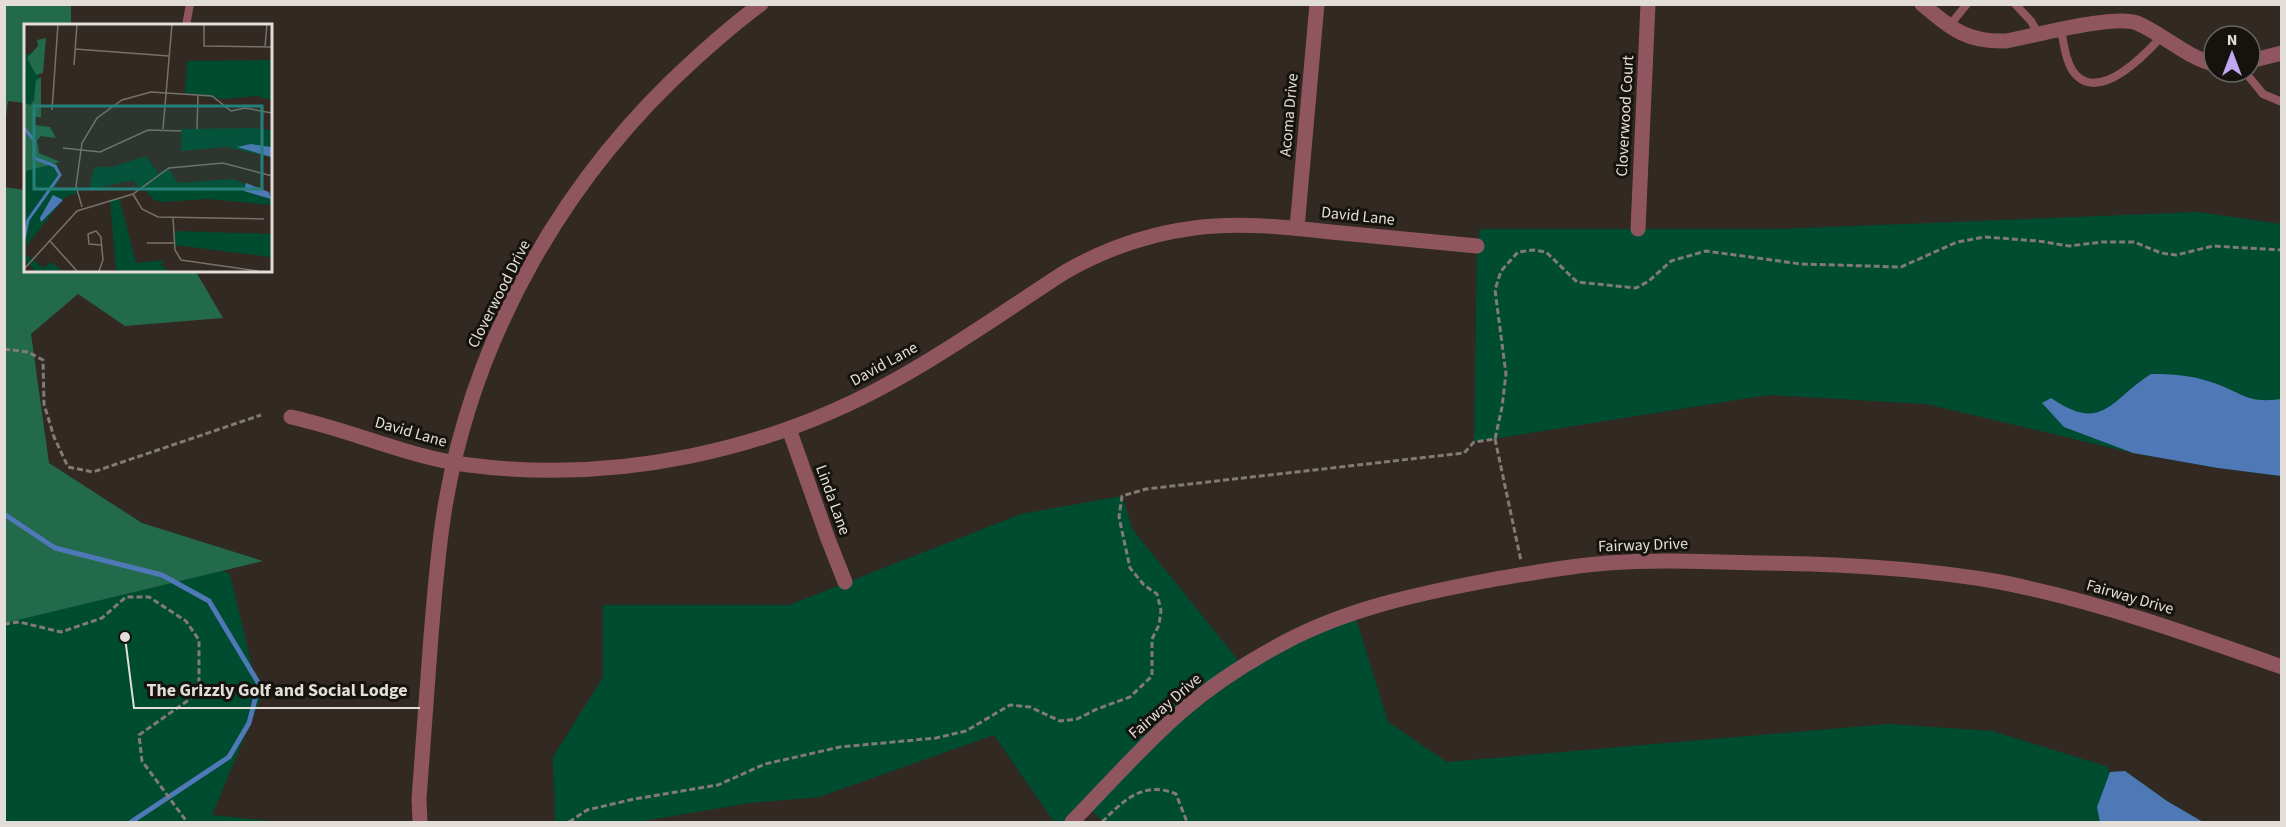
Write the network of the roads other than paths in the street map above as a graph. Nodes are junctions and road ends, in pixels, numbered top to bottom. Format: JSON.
{"nodes":[{"id":1,"x":190,"y":4,"type":"edge"},
{"id":2,"x":761,"y":4,"type":"edge"},
{"id":3,"x":1317,"y":4,"type":"edge"},
{"id":4,"x":1648,"y":4,"type":"edge"},
{"id":5,"x":1923,"y":4,"type":"edge"},
{"id":6,"x":1967,"y":4,"type":"edge"},
{"id":7,"x":2015,"y":4,"type":"edge"},
{"id":8,"x":186,"y":24,"type":"edge"},
{"id":9,"x":1949,"y":26,"type":"junction"},
{"id":10,"x":2061,"y":30,"type":"junction"},
{"id":11,"x":2039,"y":35,"type":"junction"},
{"id":12,"x":2162,"y":36,"type":"junction"},
{"id":13,"x":2282,"y":53,"type":"edge"},
{"id":14,"x":2262,"y":58,"type":"edge"},
{"id":15,"x":2202,"y":59,"type":"edge"},
{"id":16,"x":2255,"y":84,"type":"edge"},
{"id":17,"x":2282,"y":102,"type":"edge"},
{"id":18,"x":1297,"y":228,"type":"junction"},
{"id":19,"x":1638,"y":229,"type":"dead end"},
{"id":20,"x":1477,"y":246,"type":"dead end"},
{"id":21,"x":291,"y":417,"type":"dead end"},
{"id":22,"x":789,"y":429,"type":"junction"},
{"id":23,"x":454,"y":463,"type":"junction"},
{"id":24,"x":845,"y":582,"type":"dead end"},
{"id":25,"x":2282,"y":667,"type":"edge"},
{"id":26,"x":420,"y":822,"type":"edge"},
{"id":27,"x":1072,"y":822,"type":"edge"}],
"edges":[{"from":1,"to":8,"type":"lane"},
{"from":2,"to":23,"type":"street","name":"Cloverwood Drive"},
{"from":3,"to":18,"type":"street","name":"Acoma Drive"},
{"from":4,"to":19,"type":"street","name":"Cloverwood Court"},
{"from":5,"to":9,"type":"street"},
{"from":6,"to":9,"type":"lane"},
{"from":7,"to":11,"type":"lane"},
{"from":9,"to":11,"type":"street"},
{"from":10,"to":11,"type":"street"},
{"from":10,"to":12,"type":"street"},
{"from":10,"to":12,"type":"lane"},
{"from":12,"to":15,"type":"street"},
{"from":13,"to":14,"type":"street"},
{"from":16,"to":17,"type":"lane"},
{"from":18,"to":20,"type":"street","name":"David Lane"},
{"from":18,"to":22,"type":"street","name":"David Lane"},
{"from":21,"to":23,"type":"street","name":"David Lane"},
{"from":22,"to":23,"type":"street","name":"David Lane"},
{"from":22,"to":24,"type":"street","name":"Linda Lane"},
{"from":23,"to":26,"type":"street","name":"Cloverwood Drive"},
{"from":25,"to":27,"type":"street","name":"Fairway Drive"}]}
